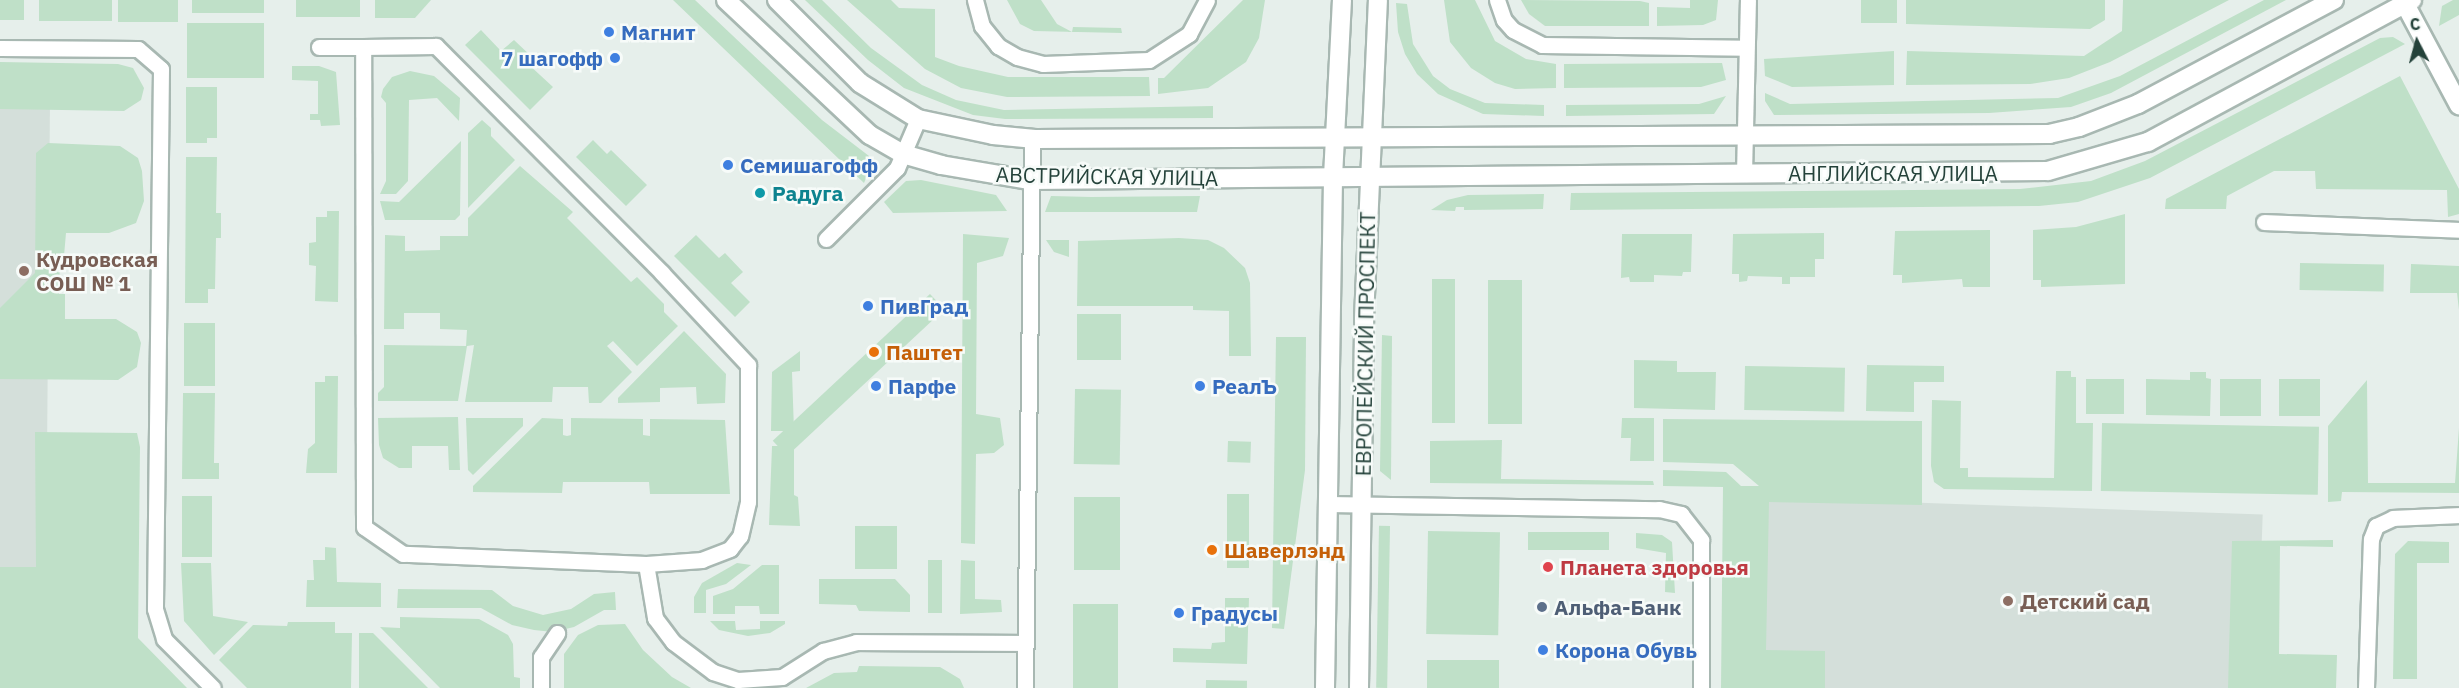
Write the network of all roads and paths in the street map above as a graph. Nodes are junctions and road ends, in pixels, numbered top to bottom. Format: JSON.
{"nodes":[{"id":1,"x":726,"y":0,"type":"edge"},
{"id":2,"x":777,"y":0,"type":"edge"},
{"id":3,"x":975,"y":0,"type":"edge"},
{"id":4,"x":1207,"y":0,"type":"edge"},
{"id":5,"x":1342,"y":0,"type":"edge"},
{"id":6,"x":1378,"y":0,"type":"edge"},
{"id":7,"x":1497,"y":0,"type":"edge"},
{"id":8,"x":1748,"y":0,"type":"edge"},
{"id":9,"x":2334,"y":0,"type":"edge"},
{"id":10,"x":2408,"y":2,"type":"edge"},
{"id":11,"x":319,"y":47,"type":"dead end"},
{"id":12,"x":363,"y":47,"type":"junction"},
{"id":13,"x":0,"y":48,"type":"edge"},
{"id":14,"x":1745,"y":48,"type":"junction"},
{"id":15,"x":2459,"y":105,"type":"edge"},
{"id":16,"x":918,"y":119,"type":"junction"},
{"id":17,"x":1744,"y":136,"type":"junction"},
{"id":18,"x":1335,"y":137,"type":"junction"},
{"id":19,"x":1371,"y":138,"type":"junction"},
{"id":20,"x":1032,"y":139,"type":"junction"},
{"id":21,"x":903,"y":154,"type":"junction"},
{"id":22,"x":1744,"y":174,"type":"junction"},
{"id":23,"x":1334,"y":177,"type":"junction"},
{"id":24,"x":1370,"y":177,"type":"junction"},
{"id":25,"x":1030,"y":180,"type":"junction"},
{"id":26,"x":2264,"y":222,"type":"dead end"},
{"id":27,"x":2459,"y":230,"type":"edge"},
{"id":28,"x":826,"y":239,"type":"dead end"},
{"id":29,"x":1328,"y":504,"type":"junction"},
{"id":30,"x":1362,"y":504,"type":"junction"},
{"id":31,"x":2459,"y":515,"type":"edge"},
{"id":32,"x":646,"y":564,"type":"junction"},
{"id":33,"x":557,"y":633,"type":"dead end"},
{"id":34,"x":1026,"y":643,"type":"junction"},
{"id":35,"x":213,"y":688,"type":"edge"},
{"id":36,"x":541,"y":688,"type":"edge"},
{"id":37,"x":1025,"y":688,"type":"edge"},
{"id":38,"x":1325,"y":688,"type":"edge"},
{"id":39,"x":1359,"y":688,"type":"edge"},
{"id":40,"x":1701,"y":688,"type":"edge"},
{"id":41,"x":2366,"y":688,"type":"edge"}],
"edges":[{"from":1,"to":21,"type":"street","name":"АВСТРИЙСКАЯ УЛИЦА"},
{"from":2,"to":16,"type":"street","name":"АВСТРИЙСКАЯ УЛИЦА"},
{"from":3,"to":4,"type":"lane"},
{"from":5,"to":18,"type":"street","name":"ЕВРОПЕЙСКИЙ ПРОСПЕКТ"},
{"from":6,"to":19,"type":"street","name":"ЕВРОПЕЙСКИЙ ПРОСПЕКТ"},
{"from":7,"to":14,"type":"lane"},
{"from":8,"to":14,"type":"lane"},
{"from":9,"to":17,"type":"street","name":"АНГЛИЙСКАЯ УЛИЦА"},
{"from":10,"to":15,"type":"street"},
{"from":10,"to":22,"type":"street","name":"АНГЛИЙСКАЯ УЛИЦА"},
{"from":11,"to":12,"type":"lane"},
{"from":12,"to":32,"type":"lane"},
{"from":12,"to":32,"type":"lane"},
{"from":13,"to":35,"type":"lane"},
{"from":14,"to":17,"type":"lane"},
{"from":16,"to":20,"type":"street","name":"АВСТРИЙСКАЯ УЛИЦА"},
{"from":16,"to":21,"type":"lane"},
{"from":17,"to":19,"type":"street","name":"АНГЛИЙСКАЯ УЛИЦА"},
{"from":17,"to":22,"type":"lane"},
{"from":18,"to":19,"type":"street","name":"АНГЛИЙСКАЯ УЛИЦА"},
{"from":18,"to":20,"type":"street","name":"АВСТРИЙСКАЯ УЛИЦА"},
{"from":18,"to":23,"type":"street","name":"ЕВРОПЕЙСКИЙ ПРОСПЕКТ"},
{"from":19,"to":24,"type":"street","name":"ЕВРОПЕЙСКИЙ ПРОСПЕКТ"},
{"from":20,"to":25,"type":"lane"},
{"from":21,"to":25,"type":"street","name":"АВСТРИЙСКАЯ УЛИЦА"},
{"from":21,"to":28,"type":"lane"},
{"from":22,"to":24,"type":"street","name":"АНГЛИЙСКАЯ УЛИЦА"},
{"from":23,"to":24,"type":"street","name":"АНГЛИЙСКАЯ УЛИЦА"},
{"from":23,"to":25,"type":"street","name":"АВСТРИЙСКАЯ УЛИЦА"},
{"from":23,"to":29,"type":"street","name":"ЕВРОПЕЙСКИЙ ПРОСПЕКТ"},
{"from":24,"to":30,"type":"street","name":"ЕВРОПЕЙСКИЙ ПРОСПЕКТ"},
{"from":25,"to":34,"type":"lane"},
{"from":26,"to":27,"type":"lane"},
{"from":29,"to":30,"type":"lane"},
{"from":29,"to":38,"type":"street","name":"ЕВРОПЕЙСКИЙ ПРОСПЕКТ"},
{"from":30,"to":39,"type":"street","name":"ЕВРОПЕЙСКИЙ ПРОСПЕКТ"},
{"from":30,"to":40,"type":"lane"},
{"from":31,"to":41,"type":"lane"},
{"from":32,"to":34,"type":"lane"},
{"from":33,"to":36,"type":"lane"},
{"from":34,"to":37,"type":"lane"}]}
